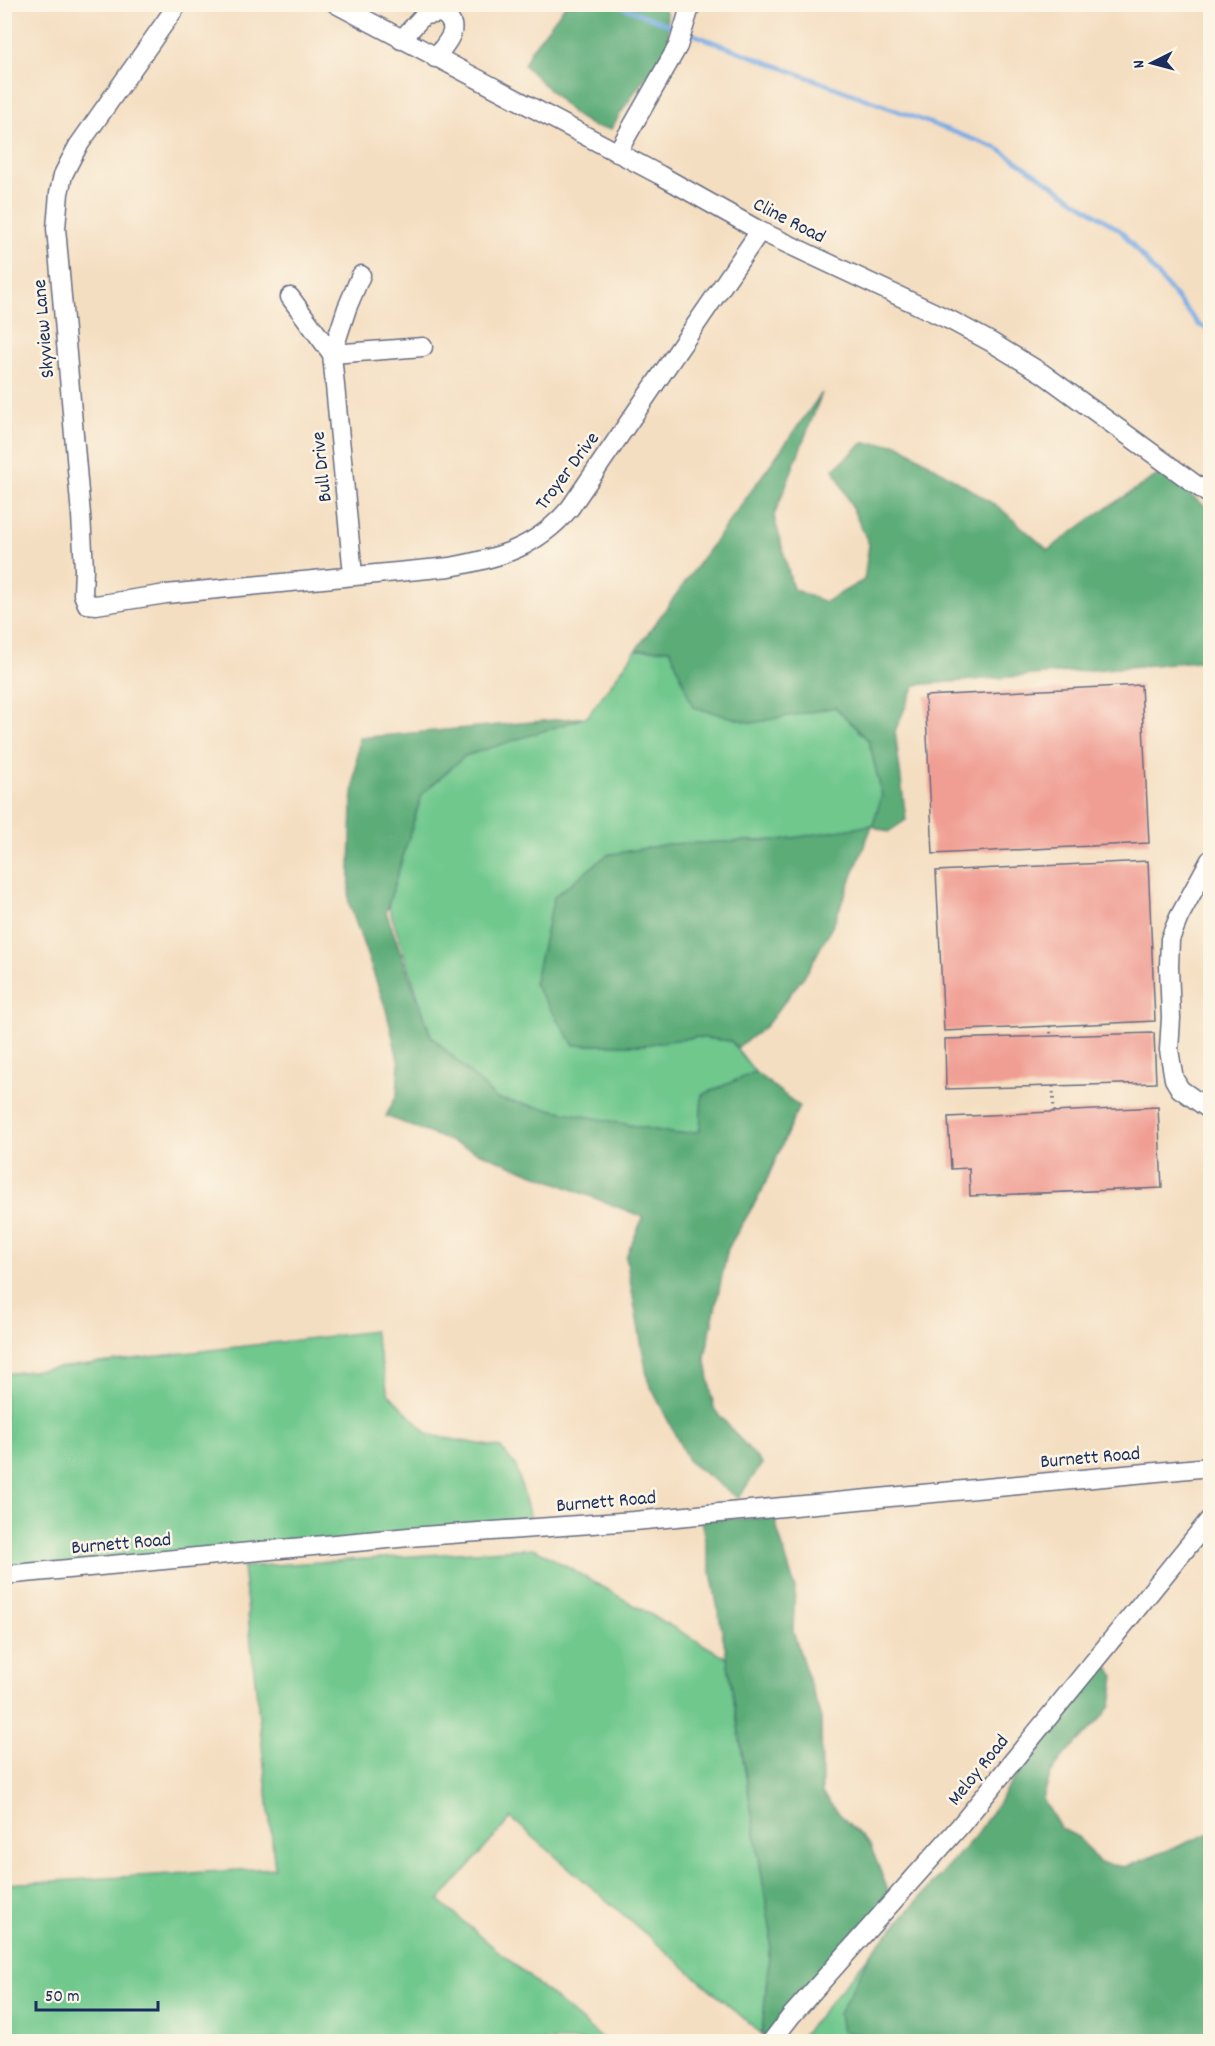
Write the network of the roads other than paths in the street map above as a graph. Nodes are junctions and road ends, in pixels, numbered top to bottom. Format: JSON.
{"nodes":[{"id":1,"x":178,"y":4,"type":"edge"},
{"id":2,"x":336,"y":4,"type":"edge"},
{"id":3,"x":691,"y":4,"type":"edge"},
{"id":4,"x":401,"y":40,"type":"junction"},
{"id":5,"x":435,"y":58,"type":"junction"},
{"id":6,"x":618,"y":153,"type":"junction"},
{"id":7,"x":760,"y":231,"type":"junction"},
{"id":8,"x":361,"y":275,"type":"dead end"},
{"id":9,"x":290,"y":297,"type":"dead end"},
{"id":10,"x":423,"y":347,"type":"dead end"},
{"id":11,"x":332,"y":354,"type":"junction"},
{"id":12,"x":1210,"y":495,"type":"edge"},
{"id":13,"x":353,"y":575,"type":"junction"},
{"id":14,"x":166,"y":594,"type":"joint"},
{"id":15,"x":1210,"y":860,"type":"edge"},
{"id":16,"x":1210,"y":1110,"type":"edge"},
{"id":17,"x":1210,"y":1467,"type":"edge"},
{"id":18,"x":1210,"y":1518,"type":"edge"},
{"id":19,"x":4,"y":1575,"type":"edge"},
{"id":20,"x":771,"y":2042,"type":"edge"}],
"edges":[{"from":1,"to":14,"type":"street","name":"Skyview Lane"},
{"from":2,"to":4,"type":"street","name":"Cline Road"},
{"from":3,"to":6,"type":"street"},
{"from":4,"to":5,"type":"street","name":"Cline Road"},
{"from":4,"to":5,"type":"street"},
{"from":5,"to":6,"type":"street","name":"Cline Road"},
{"from":6,"to":7,"type":"street","name":"Cline Road"},
{"from":7,"to":12,"type":"street","name":"Cline Road"},
{"from":7,"to":13,"type":"street","name":"Troyer Drive"},
{"from":8,"to":11,"type":"street"},
{"from":9,"to":11,"type":"street"},
{"from":10,"to":11,"type":"street"},
{"from":11,"to":13,"type":"street","name":"Bull Drive"},
{"from":13,"to":14,"type":"street","name":"Troyer Drive"},
{"from":15,"to":16,"type":"street"},
{"from":17,"to":19,"type":"street","name":"Burnett Road"},
{"from":18,"to":20,"type":"street","name":"Meloy Road"}]}
